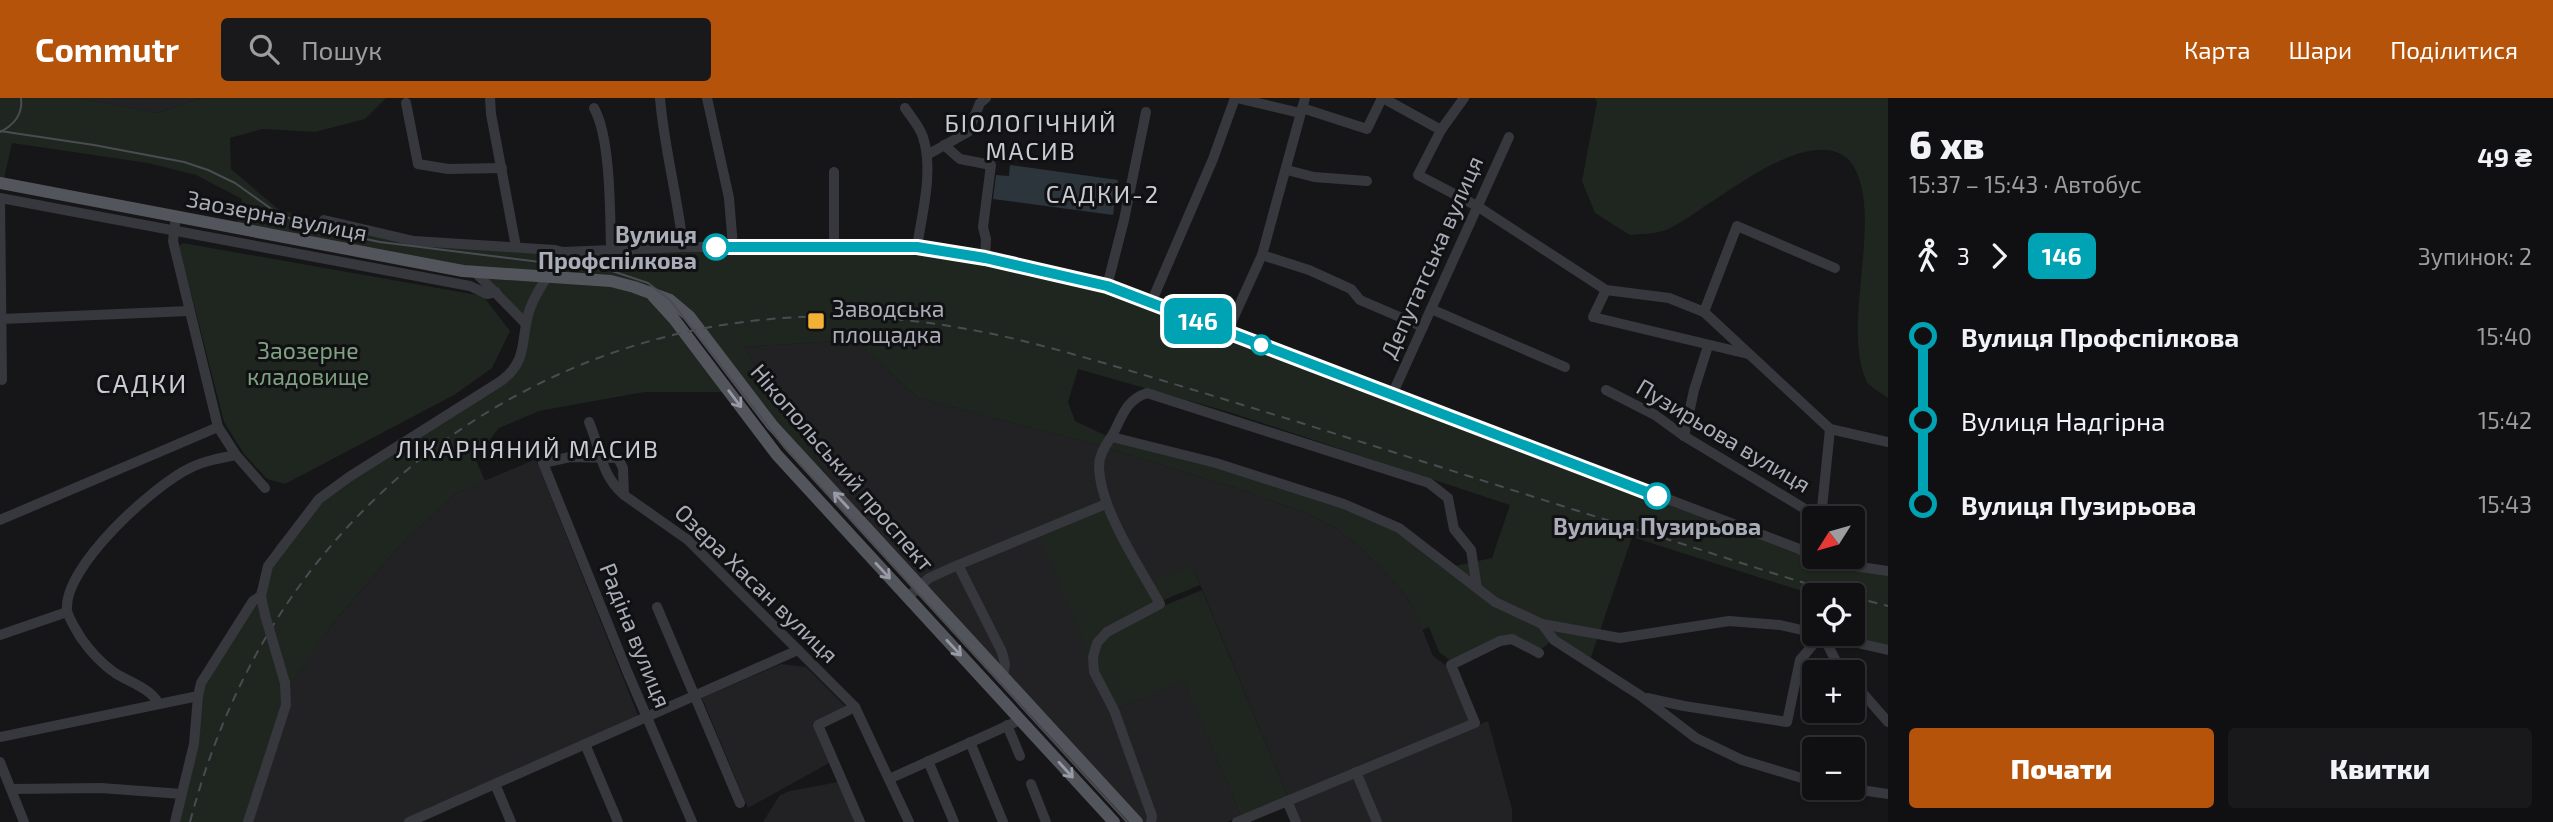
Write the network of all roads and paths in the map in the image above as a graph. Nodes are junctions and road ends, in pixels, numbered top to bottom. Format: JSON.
{"nodes":[{"id":1,"x":490,"y":98,"type":"edge"},
{"id":2,"x":660,"y":98,"type":"edge"},
{"id":3,"x":707,"y":98,"type":"edge"},
{"id":4,"x":986,"y":98,"type":"edge"},
{"id":5,"x":1236,"y":98,"type":"edge"},
{"id":6,"x":1383,"y":98,"type":"edge"},
{"id":7,"x":1464,"y":98,"type":"edge"},
{"id":8,"x":406,"y":103,"type":"dead end"},
{"id":9,"x":1302,"y":106,"type":"edge"},
{"id":10,"x":594,"y":108,"type":"dead end"},
{"id":11,"x":905,"y":108,"type":"dead end"},
{"id":12,"x":1146,"y":112,"type":"dead end"},
{"id":13,"x":1441,"y":130,"type":"junction"},
{"id":14,"x":1509,"y":137,"type":"dead end"},
{"id":15,"x":944,"y":145,"type":"junction"},
{"id":16,"x":926,"y":155,"type":"junction"},
{"id":17,"x":502,"y":168,"type":"junction"},
{"id":18,"x":1287,"y":170,"type":"junction"},
{"id":19,"x":834,"y":172,"type":"dead end"},
{"id":20,"x":1367,"y":181,"type":"dead end"},
{"id":21,"x":0,"y":183,"type":"edge"},
{"id":22,"x":0,"y":198,"type":"edge"},
{"id":23,"x":1477,"y":206,"type":"junction"},
{"id":24,"x":176,"y":216,"type":"junction"},
{"id":25,"x":324,"y":220,"type":"dead end"},
{"id":26,"x":173,"y":231,"type":"junction"},
{"id":27,"x":516,"y":247,"type":"junction"},
{"id":28,"x":683,"y":247,"type":"junction"},
{"id":29,"x":733,"y":247,"type":"junction"},
{"id":30,"x":834,"y":247,"type":"junction"},
{"id":31,"x":917,"y":247,"type":"junction"},
{"id":32,"x":611,"y":250,"type":"junction"},
{"id":33,"x":563,"y":252,"type":"junction"},
{"id":34,"x":1262,"y":255,"type":"junction"},
{"id":35,"x":985,"y":258,"type":"junction"},
{"id":36,"x":1835,"y":268,"type":"dead end"},
{"id":37,"x":475,"y":272,"type":"junction"},
{"id":38,"x":548,"y":277,"type":"junction"},
{"id":39,"x":1107,"y":286,"type":"junction"},
{"id":40,"x":1606,"y":290,"type":"junction"},
{"id":41,"x":496,"y":292,"type":"junction"},
{"id":42,"x":650,"y":293,"type":"junction"},
{"id":43,"x":1151,"y":303,"type":"junction"},
{"id":44,"x":1431,"y":309,"type":"junction"},
{"id":45,"x":189,"y":312,"type":"junction"},
{"id":46,"x":1704,"y":312,"type":"junction"},
{"id":47,"x":2,"y":319,"type":"edge"},
{"id":48,"x":526,"y":324,"type":"junction"},
{"id":49,"x":1423,"y":327,"type":"junction"},
{"id":50,"x":1227,"y":332,"type":"junction"},
{"id":51,"x":1708,"y":345,"type":"junction"},
{"id":52,"x":1749,"y":354,"type":"junction"},
{"id":53,"x":1565,"y":367,"type":"dead end"},
{"id":54,"x":2,"y":380,"type":"dead end"},
{"id":55,"x":1606,"y":390,"type":"dead end"},
{"id":56,"x":1392,"y":395,"type":"junction"},
{"id":57,"x":589,"y":422,"type":"dead end"},
{"id":58,"x":218,"y":427,"type":"junction"},
{"id":59,"x":1830,"y":429,"type":"junction"},
{"id":60,"x":1684,"y":436,"type":"junction"},
{"id":61,"x":1112,"y":437,"type":"junction"},
{"id":62,"x":1888,"y":442,"type":"edge"},
{"id":63,"x":236,"y":455,"type":"junction"},
{"id":64,"x":600,"y":458,"type":"junction"},
{"id":65,"x":265,"y":488,"type":"dead end"},
{"id":66,"x":624,"y":495,"type":"junction"},
{"id":67,"x":1106,"y":504,"type":"junction"},
{"id":68,"x":1822,"y":506,"type":"edge"},
{"id":69,"x":1802,"y":507,"type":"edge"},
{"id":70,"x":0,"y":520,"type":"edge"},
{"id":71,"x":1802,"y":551,"type":"edge"},
{"id":72,"x":958,"y":565,"type":"junction"},
{"id":73,"x":1866,"y":568,"type":"edge"},
{"id":74,"x":1888,"y":571,"type":"edge"},
{"id":75,"x":920,"y":586,"type":"junction"},
{"id":76,"x":1477,"y":588,"type":"junction"},
{"id":77,"x":261,"y":596,"type":"junction"},
{"id":78,"x":908,"y":597,"type":"junction"},
{"id":79,"x":657,"y":607,"type":"dead end"},
{"id":80,"x":67,"y":612,"type":"junction"},
{"id":81,"x":1542,"y":624,"type":"junction"},
{"id":82,"x":1566,"y":629,"type":"junction"},
{"id":83,"x":1802,"y":630,"type":"edge"},
{"id":84,"x":0,"y":635,"type":"edge"},
{"id":85,"x":1554,"y":640,"type":"junction"},
{"id":86,"x":1865,"y":645,"type":"edge"},
{"id":87,"x":1810,"y":646,"type":"edge"},
{"id":88,"x":798,"y":650,"type":"junction"},
{"id":89,"x":1888,"y":650,"type":"edge"},
{"id":90,"x":1003,"y":677,"type":"junction"},
{"id":91,"x":198,"y":696,"type":"junction"},
{"id":92,"x":695,"y":696,"type":"junction"},
{"id":93,"x":1641,"y":696,"type":"junction"},
{"id":94,"x":1865,"y":696,"type":"edge"},
{"id":95,"x":158,"y":703,"type":"junction"},
{"id":96,"x":855,"y":707,"type":"junction"},
{"id":97,"x":1036,"y":712,"type":"junction"},
{"id":98,"x":647,"y":717,"type":"junction"},
{"id":99,"x":1020,"y":720,"type":"junction"},
{"id":100,"x":1888,"y":722,"type":"edge"},
{"id":101,"x":1007,"y":725,"type":"junction"},
{"id":102,"x":0,"y":737,"type":"edge"},
{"id":103,"x":970,"y":742,"type":"junction"},
{"id":104,"x":585,"y":744,"type":"junction"},
{"id":105,"x":1020,"y":756,"type":"dead end"},
{"id":106,"x":928,"y":761,"type":"junction"},
{"id":107,"x":0,"y":762,"type":"edge"},
{"id":108,"x":1356,"y":772,"type":"junction"},
{"id":109,"x":1802,"y":778,"type":"edge"},
{"id":110,"x":889,"y":779,"type":"junction"},
{"id":111,"x":495,"y":784,"type":"junction"},
{"id":112,"x":1031,"y":785,"type":"dead end"},
{"id":113,"x":11,"y":789,"type":"junction"},
{"id":114,"x":1865,"y":791,"type":"edge"},
{"id":115,"x":182,"y":794,"type":"junction"},
{"id":116,"x":1888,"y":794,"type":"edge"},
{"id":117,"x":1287,"y":801,"type":"junction"},
{"id":118,"x":740,"y":803,"type":"dead end"},
{"id":119,"x":24,"y":822,"type":"edge"},
{"id":120,"x":167,"y":822,"type":"edge"},
{"id":121,"x":175,"y":822,"type":"edge"},
{"id":122,"x":248,"y":822,"type":"edge"},
{"id":123,"x":411,"y":822,"type":"edge"},
{"id":124,"x":511,"y":822,"type":"edge"},
{"id":125,"x":618,"y":822,"type":"edge"},
{"id":126,"x":692,"y":822,"type":"edge"},
{"id":127,"x":860,"y":822,"type":"edge"},
{"id":128,"x":909,"y":822,"type":"edge"},
{"id":129,"x":954,"y":822,"type":"edge"},
{"id":130,"x":1003,"y":822,"type":"edge"},
{"id":131,"x":1046,"y":822,"type":"edge"},
{"id":132,"x":1114,"y":822,"type":"edge"},
{"id":133,"x":1137,"y":822,"type":"edge"},
{"id":134,"x":1151,"y":822,"type":"edge"},
{"id":135,"x":1237,"y":822,"type":"edge"},
{"id":136,"x":1296,"y":822,"type":"edge"},
{"id":137,"x":1377,"y":822,"type":"edge"}],
"edges":[{"from":1,"to":17,"type":"street"},
{"from":2,"to":28,"type":"street"},
{"from":3,"to":29,"type":"street"},
{"from":4,"to":15,"type":"street"},
{"from":5,"to":9,"type":"street"},
{"from":5,"to":43,"type":"street"},
{"from":6,"to":9,"type":"street"},
{"from":6,"to":13,"type":"street"},
{"from":7,"to":13,"type":"street"},
{"from":8,"to":17,"type":"street"},
{"from":9,"to":18,"type":"street"},
{"from":10,"to":32,"type":"street"},
{"from":11,"to":16,"type":"street"},
{"from":12,"to":39,"type":"street"},
{"from":13,"to":23,"type":"street"},
{"from":14,"to":23,"type":"street","name":"Депутатська вулиця"},
{"from":15,"to":16,"type":"street"},
{"from":15,"to":35,"type":"street"},
{"from":16,"to":31,"type":"street"},
{"from":17,"to":27,"type":"street"},
{"from":18,"to":20,"type":"street"},
{"from":18,"to":34,"type":"street"},
{"from":19,"to":30,"type":"street"},
{"from":21,"to":24,"type":"main road","name":"Заозерна вулиця"},
{"from":22,"to":26,"type":"street"},
{"from":22,"to":47,"type":"street"},
{"from":23,"to":40,"type":"street"},
{"from":23,"to":44,"type":"street","name":"Депутатська вулиця"},
{"from":24,"to":26,"type":"street"},
{"from":24,"to":37,"type":"main road","name":"Заозерна вулиця"},
{"from":25,"to":27,"type":"street","name":"Заозерна вулиця"},
{"from":26,"to":41,"type":"street"},
{"from":26,"to":45,"type":"street"},
{"from":27,"to":33,"type":"street","name":"Заозерна вулиця"},
{"from":28,"to":29,"type":"street","name":"Заозерна вулиця"},
{"from":28,"to":32,"type":"street","name":"Заозерна вулиця"},
{"from":29,"to":30,"type":"street","name":"Заозерна вулиця"},
{"from":30,"to":31,"type":"street","name":"Заозерна вулиця"},
{"from":31,"to":35,"type":"street","name":"Заозерна вулиця"},
{"from":32,"to":33,"type":"street","name":"Заозерна вулиця"},
{"from":33,"to":38,"type":"street"},
{"from":34,"to":49,"type":"street"},
{"from":34,"to":50,"type":"street"},
{"from":35,"to":39,"type":"street","name":"Заозерна вулиця"},
{"from":36,"to":46,"type":"street"},
{"from":37,"to":38,"type":"main road","name":"Заозерна вулиця"},
{"from":37,"to":41,"type":"street"},
{"from":38,"to":42,"type":"main road","name":"Заозерна вулиця"},
{"from":38,"to":48,"type":"street"},
{"from":39,"to":43,"type":"street","name":"Заозерна вулиця"},
{"from":40,"to":46,"type":"street"},
{"from":40,"to":51,"type":"street"},
{"from":41,"to":48,"type":"street"},
{"from":75,"to":42,"type":"main road","name":"Нікопольський проспект","one_way":true},
{"from":42,"to":78,"type":"main road","name":"Нікопольський проспект","one_way":true},
{"from":43,"to":50,"type":"street","name":"Заозерна вулиця"},
{"from":44,"to":49,"type":"street","name":"Депутатська вулиця"},
{"from":44,"to":53,"type":"street"},
{"from":45,"to":47,"type":"street"},
{"from":45,"to":58,"type":"street"},
{"from":46,"to":52,"type":"street"},
{"from":47,"to":54,"type":"street"},
{"from":48,"to":77,"type":"street"},
{"from":49,"to":56,"type":"street","name":"Депутатська вулиця"},
{"from":50,"to":56,"type":"street","name":"Заозерна вулиця"},
{"from":51,"to":52,"type":"street"},
{"from":51,"to":60,"type":"street"},
{"from":52,"to":59,"type":"street"},
{"from":55,"to":60,"type":"street","name":"Пузирьова вулиця"},
{"from":56,"to":71,"type":"street","name":"Заозерна вулиця"},
{"from":57,"to":64,"type":"street","name":"Озера Хасан вулиця"},
{"from":58,"to":63,"type":"street"},
{"from":58,"to":70,"type":"street"},
{"from":59,"to":62,"type":"street"},
{"from":59,"to":68,"type":"street"},
{"from":60,"to":69,"type":"street","name":"Пузирьова вулиця"},
{"from":61,"to":67,"type":"street"},
{"from":61,"to":76,"type":"street"},
{"from":61,"to":76,"type":"street"},
{"from":63,"to":65,"type":"street"},
{"from":63,"to":80,"type":"street"},
{"from":64,"to":66,"type":"street","name":"Озера Хасан вулиця"},
{"from":64,"to":66,"type":"street"},
{"from":64,"to":98,"type":"street","name":"Радіна вулиця"},
{"from":66,"to":88,"type":"street","name":"Озера Хасан вулиця"},
{"from":67,"to":72,"type":"street"},
{"from":67,"to":134,"type":"street"},
{"from":72,"to":75,"type":"street"},
{"from":72,"to":90,"type":"street"},
{"from":73,"to":74,"type":"street","name":"Заозерна вулиця"},
{"from":75,"to":78,"type":"street"},
{"from":75,"to":90,"type":"main road","name":"Нікопольський проспект"},
{"from":76,"to":81,"type":"street"},
{"from":77,"to":91,"type":"street"},
{"from":77,"to":122,"type":"street","bridge":true},
{"from":78,"to":99,"type":"main road","name":"Нікопольський проспект","one_way":true},
{"from":79,"to":92,"type":"street"},
{"from":80,"to":84,"type":"street"},
{"from":80,"to":95,"type":"street"},
{"from":81,"to":82,"type":"street"},
{"from":81,"to":85,"type":"street"},
{"from":82,"to":83,"type":"street"},
{"from":82,"to":85,"type":"street"},
{"from":85,"to":93,"type":"street"},
{"from":85,"to":108,"type":"street"},
{"from":86,"to":89,"type":"street"},
{"from":87,"to":93,"type":"street"},
{"from":88,"to":92,"type":"street"},
{"from":88,"to":96,"type":"street","name":"Озера Хасан вулиця"},
{"from":90,"to":97,"type":"main road","name":"Нікопольський проспект"},
{"from":91,"to":95,"type":"street"},
{"from":91,"to":115,"type":"street"},
{"from":92,"to":98,"type":"street"},
{"from":92,"to":118,"type":"street"},
{"from":93,"to":109,"type":"street"},
{"from":94,"to":100,"type":"street"},
{"from":95,"to":102,"type":"street"},
{"from":96,"to":110,"type":"street","name":"Озера Хасан вулиця"},
{"from":96,"to":127,"type":"street"},
{"from":97,"to":99,"type":"main road"},
{"from":97,"to":133,"type":"main road","name":"Нікопольський проспект"},
{"from":98,"to":104,"type":"street"},
{"from":98,"to":126,"type":"street","name":"Радіна вулиця"},
{"from":99,"to":101,"type":"street"},
{"from":99,"to":132,"type":"main road","name":"Нікопольський проспект","one_way":true},
{"from":101,"to":103,"type":"street"},
{"from":101,"to":105,"type":"street"},
{"from":103,"to":106,"type":"street"},
{"from":103,"to":130,"type":"street"},
{"from":104,"to":111,"type":"street"},
{"from":104,"to":125,"type":"street"},
{"from":106,"to":110,"type":"street"},
{"from":106,"to":129,"type":"street"},
{"from":107,"to":113,"type":"street"},
{"from":108,"to":117,"type":"street"},
{"from":108,"to":137,"type":"street"},
{"from":110,"to":128,"type":"street","name":"Озера Хасан вулиця"},
{"from":111,"to":123,"type":"street"},
{"from":111,"to":124,"type":"street"},
{"from":112,"to":131,"type":"street"},
{"from":113,"to":115,"type":"street"},
{"from":113,"to":119,"type":"street"},
{"from":114,"to":116,"type":"street"},
{"from":115,"to":121,"type":"street"},
{"from":117,"to":135,"type":"street"},
{"from":117,"to":136,"type":"street"},
{"from":120,"to":121,"type":"street"}]}
